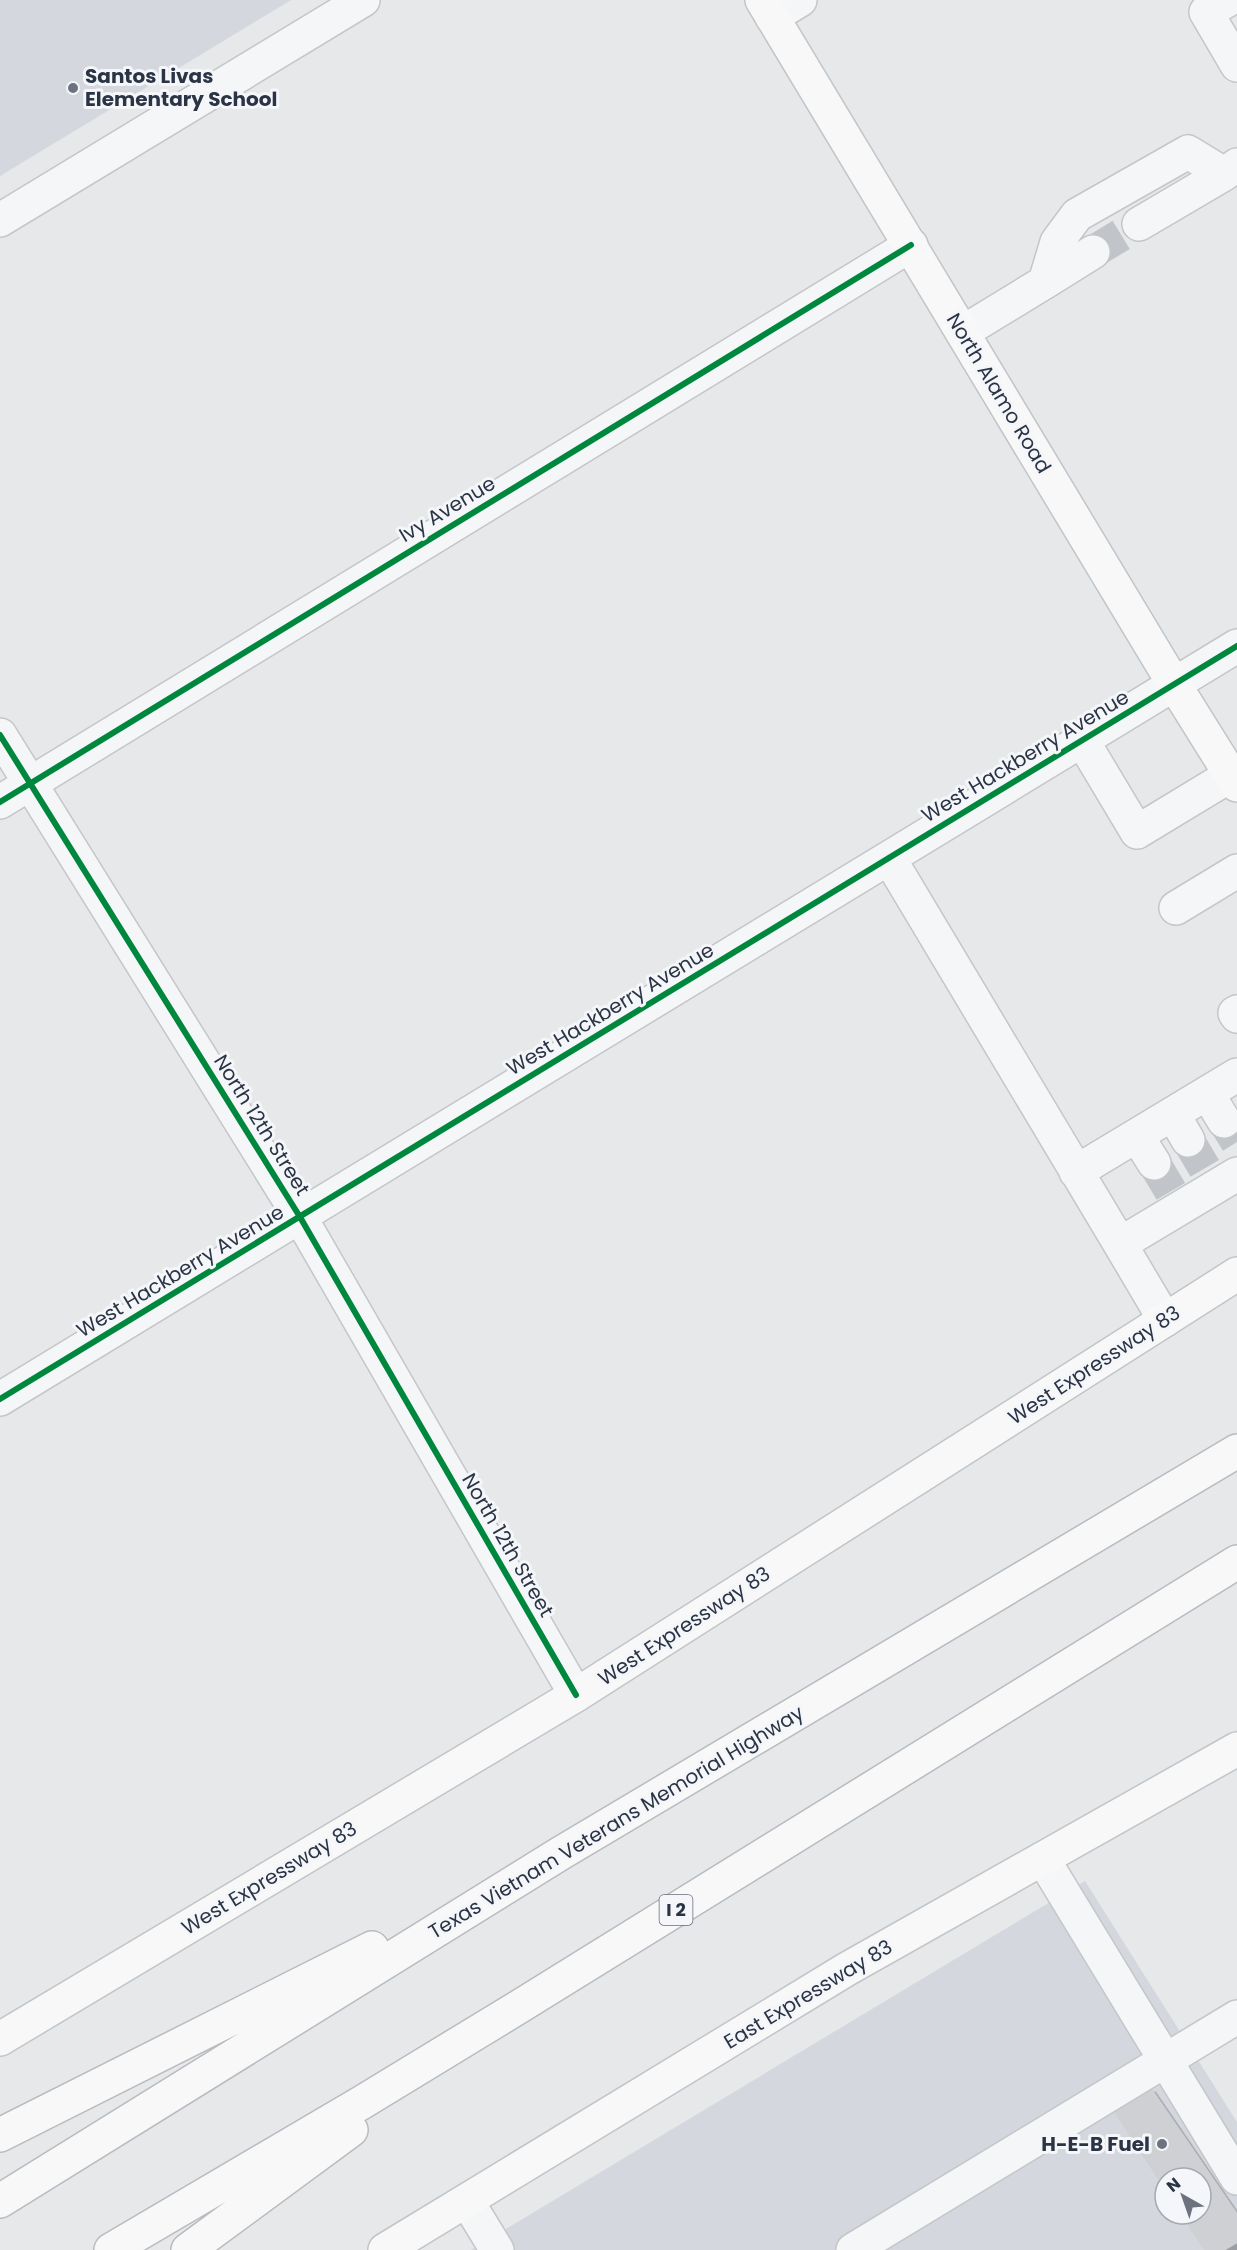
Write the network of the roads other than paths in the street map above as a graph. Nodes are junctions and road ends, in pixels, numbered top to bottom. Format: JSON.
{"nodes":[{"id":1,"x":363,"y":0,"type":"edge"},
{"id":2,"x":800,"y":0,"type":"edge"},
{"id":3,"x":1228,"y":0,"type":"edge"},
{"id":4,"x":767,"y":8,"type":"edge"},
{"id":5,"x":1237,"y":65,"type":"edge"},
{"id":6,"x":1231,"y":169,"type":"edge"},
{"id":7,"x":0,"y":220,"type":"edge"},
{"id":8,"x":1139,"y":224,"type":"tunnel mouth"},
{"id":9,"x":911,"y":245,"type":"junction"},
{"id":10,"x":1093,"y":252,"type":"tunnel mouth"},
{"id":11,"x":1045,"y":282,"type":"junction"},
{"id":12,"x":963,"y":332,"type":"junction"},
{"id":13,"x":1237,"y":646,"type":"edge"},
{"id":14,"x":1174,"y":684,"type":"junction"},
{"id":15,"x":0,"y":735,"type":"edge"},
{"id":16,"x":1082,"y":740,"type":"junction"},
{"id":17,"x":1234,"y":778,"type":"edge"},
{"id":18,"x":30,"y":784,"type":"junction"},
{"id":19,"x":0,"y":802,"type":"edge"},
{"id":20,"x":889,"y":858,"type":"junction"},
{"id":21,"x":1237,"y":871,"type":"edge"},
{"id":22,"x":1176,"y":908,"type":"dead end"},
{"id":23,"x":1237,"y":1075,"type":"edge"},
{"id":24,"x":1207,"y":1093,"type":"junction"},
{"id":25,"x":1224,"y":1121,"type":"tunnel mouth"},
{"id":26,"x":1137,"y":1136,"type":"junction"},
{"id":27,"x":1154,"y":1163,"type":"tunnel mouth"},
{"id":28,"x":1076,"y":1172,"type":"junction"},
{"id":29,"x":1220,"y":1178,"type":"edge"},
{"id":30,"x":300,"y":1217,"type":"junction"},
{"id":31,"x":1120,"y":1244,"type":"junction"},
{"id":32,"x":1237,"y":1274,"type":"edge"},
{"id":33,"x":1165,"y":1320,"type":"junction"},
{"id":34,"x":0,"y":1399,"type":"edge"},
{"id":35,"x":1237,"y":1451,"type":"edge"},
{"id":36,"x":1237,"y":1562,"type":"edge"},
{"id":37,"x":576,"y":1695,"type":"junction"},
{"id":38,"x":1237,"y":1749,"type":"edge"},
{"id":39,"x":561,"y":1853,"type":"junction"},
{"id":40,"x":1042,"y":1859,"type":"junction"},
{"id":41,"x":517,"y":2008,"type":"junction"},
{"id":42,"x":1237,"y":2017,"type":"edge"},
{"id":43,"x":0,"y":2039,"type":"edge"},
{"id":44,"x":1165,"y":2060,"type":"junction"},
{"id":45,"x":0,"y":2135,"type":"edge"},
{"id":46,"x":1237,"y":2178,"type":"edge"},
{"id":47,"x":0,"y":2201,"type":"edge"},
{"id":48,"x":467,"y":2201,"type":"junction"},
{"id":49,"x":111,"y":2250,"type":"edge"},
{"id":50,"x":188,"y":2250,"type":"edge"},
{"id":51,"x":385,"y":2250,"type":"edge"},
{"id":52,"x":497,"y":2250,"type":"edge"},
{"id":53,"x":853,"y":2250,"type":"edge"}],
"edges":[{"from":1,"to":7,"type":"street"},
{"from":2,"to":4,"type":"street"},
{"from":3,"to":5,"type":"street"},
{"from":4,"to":9,"type":"main road","name":"North Alamo Road"},
{"from":6,"to":8,"type":"street"},
{"from":6,"to":11,"type":"street"},
{"from":9,"to":12,"type":"main road","name":"North Alamo Road"},
{"from":9,"to":18,"type":"street","name":"Ivy Avenue"},
{"from":10,"to":11,"type":"street"},
{"from":11,"to":12,"type":"street"},
{"from":12,"to":14,"type":"main road","name":"North Alamo Road"},
{"from":13,"to":14,"type":"street","name":"West Hackberry Avenue"},
{"from":14,"to":16,"type":"street","name":"West Hackberry Avenue"},
{"from":14,"to":17,"type":"main road","name":"North Alamo Road"},
{"from":15,"to":18,"type":"street","name":"North 12th Street"},
{"from":16,"to":17,"type":"street"},
{"from":16,"to":20,"type":"street","name":"West Hackberry Avenue"},
{"from":18,"to":19,"type":"street","name":"Ivy Avenue"},
{"from":18,"to":30,"type":"street","name":"North 12th Street"},
{"from":20,"to":28,"type":"street"},
{"from":20,"to":30,"type":"street","name":"West Hackberry Avenue"},
{"from":21,"to":22,"type":"street"},
{"from":23,"to":24,"type":"street"},
{"from":24,"to":25,"type":"street"},
{"from":24,"to":26,"type":"street"},
{"from":26,"to":27,"type":"street"},
{"from":26,"to":28,"type":"street"},
{"from":28,"to":31,"type":"street"},
{"from":29,"to":31,"type":"street"},
{"from":30,"to":34,"type":"street","name":"West Hackberry Avenue"},
{"from":30,"to":37,"type":"street","name":"North 12th Street"},
{"from":31,"to":33,"type":"street"},
{"from":32,"to":33,"type":"main road","name":"West Expressway 83"},
{"from":33,"to":37,"type":"main road","name":"West Expressway 83"},
{"from":35,"to":39,"type":"main road","name":"Texas Vietnam Veterans Memorial Highway"},
{"from":36,"to":41,"type":"main road","number":"I 2"},
{"from":37,"to":43,"type":"main road","name":"West Expressway 83"},
{"from":38,"to":40,"type":"main road","name":"East Expressway 83"},
{"from":39,"to":45,"type":"main road"},
{"from":39,"to":47,"type":"main road","name":"Texas Vietnam Veterans Memorial Highway"},
{"from":40,"to":44,"type":"street"},
{"from":40,"to":48,"type":"main road","name":"East Expressway 83"},
{"from":41,"to":49,"type":"main road","number":"I 2"},
{"from":41,"to":50,"type":"main road"},
{"from":42,"to":44,"type":"street"},
{"from":44,"to":46,"type":"street"},
{"from":44,"to":53,"type":"street"},
{"from":48,"to":51,"type":"main road","name":"East Expressway 83"},
{"from":48,"to":52,"type":"street"}]}
